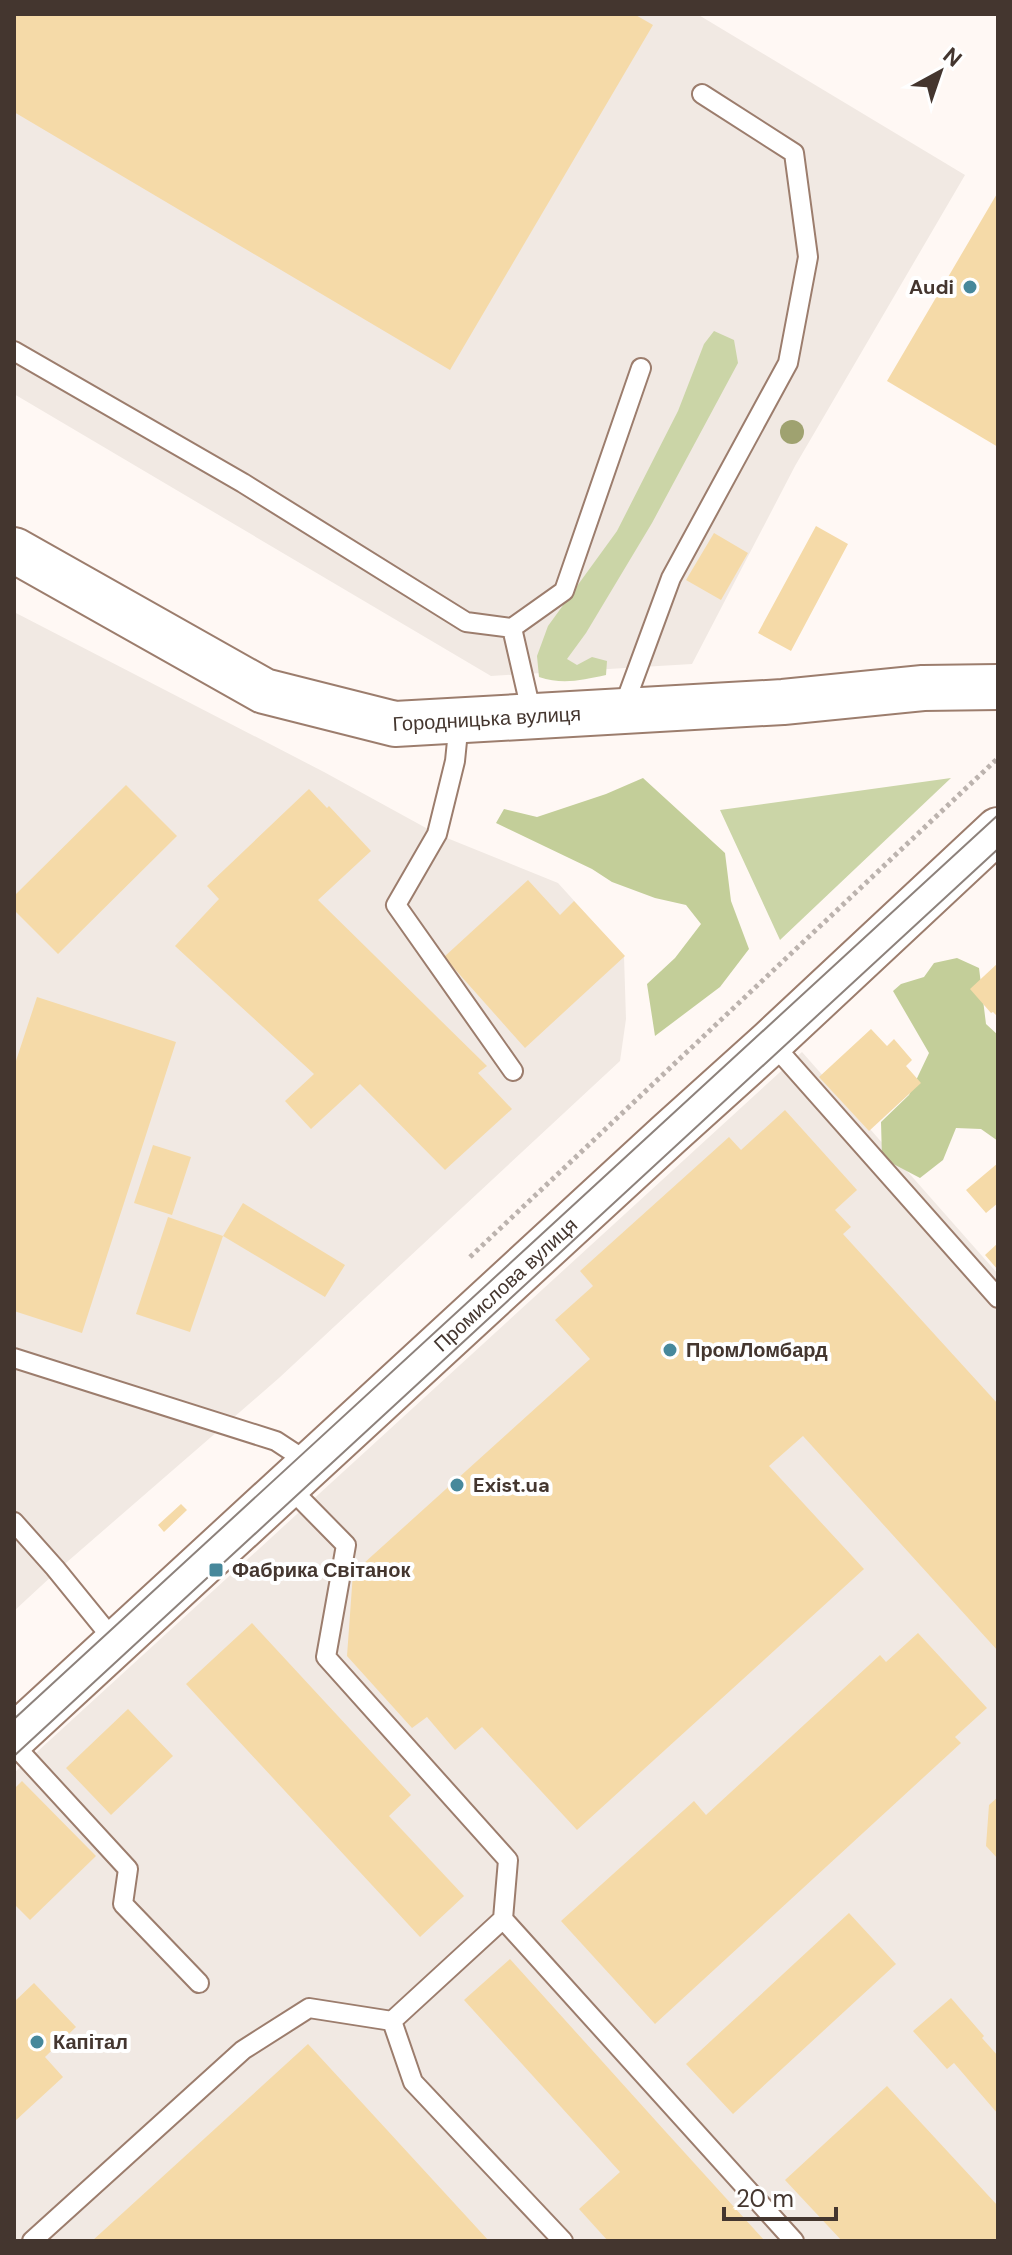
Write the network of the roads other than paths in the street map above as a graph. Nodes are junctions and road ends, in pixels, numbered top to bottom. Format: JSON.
{"nodes":[{"id":1,"x":702,"y":94,"type":"dead end"},
{"id":2,"x":14,"y":351,"type":"edge"},
{"id":3,"x":641,"y":368,"type":"dead end"},
{"id":4,"x":14,"y":550,"type":"edge"},
{"id":5,"x":512,"y":628,"type":"junction"},
{"id":6,"x":998,"y":687,"type":"edge"},
{"id":7,"x":622,"y":711,"type":"junction"},
{"id":8,"x":532,"y":717,"type":"junction"},
{"id":9,"x":459,"y":721,"type":"junction"},
{"id":10,"x":998,"y":830,"type":"edge"},
{"id":11,"x":771,"y":1042,"type":"junction"},
{"id":12,"x":513,"y":1071,"type":"dead end"},
{"id":13,"x":998,"y":1298,"type":"edge"},
{"id":14,"x":14,"y":1358,"type":"edge"},
{"id":15,"x":300,"y":1475,"type":"junction"},
{"id":16,"x":14,"y":1522,"type":"edge"},
{"id":17,"x":116,"y":1643,"type":"junction"},
{"id":18,"x":14,"y":1737,"type":"edge"},
{"id":19,"x":14,"y":1745,"type":"edge"},
{"id":20,"x":503,"y":1919,"type":"junction"},
{"id":21,"x":199,"y":1983,"type":"dead end"},
{"id":22,"x":392,"y":2021,"type":"junction"},
{"id":23,"x":32,"y":2241,"type":"edge"},
{"id":24,"x":563,"y":2241,"type":"edge"},
{"id":25,"x":794,"y":2241,"type":"edge"}],
"edges":[{"from":1,"to":7,"type":"lane"},
{"from":2,"to":5,"type":"lane"},
{"from":3,"to":5,"type":"lane"},
{"from":4,"to":9,"type":"main road","name":"Городницька вулиця"},
{"from":5,"to":8,"type":"lane"},
{"from":6,"to":7,"type":"main road","name":"Городницька вулиця"},
{"from":7,"to":8,"type":"main road","name":"Городницька вулиця"},
{"from":8,"to":9,"type":"main road","name":"Городницька вулиця"},
{"from":9,"to":12,"type":"lane"},
{"from":10,"to":11,"type":"main road","name":"Промислова вулиця"},
{"from":11,"to":13,"type":"lane"},
{"from":11,"to":15,"type":"main road","name":"Промислова вулиця"},
{"from":14,"to":15,"type":"lane"},
{"from":15,"to":17,"type":"main road","name":"Промислова вулиця"},
{"from":15,"to":20,"type":"lane"},
{"from":16,"to":17,"type":"lane"},
{"from":17,"to":18,"type":"main road","name":"Промислова вулиця"},
{"from":19,"to":21,"type":"lane"},
{"from":20,"to":22,"type":"lane"},
{"from":20,"to":25,"type":"lane"},
{"from":22,"to":23,"type":"lane"},
{"from":22,"to":24,"type":"lane"}]}
